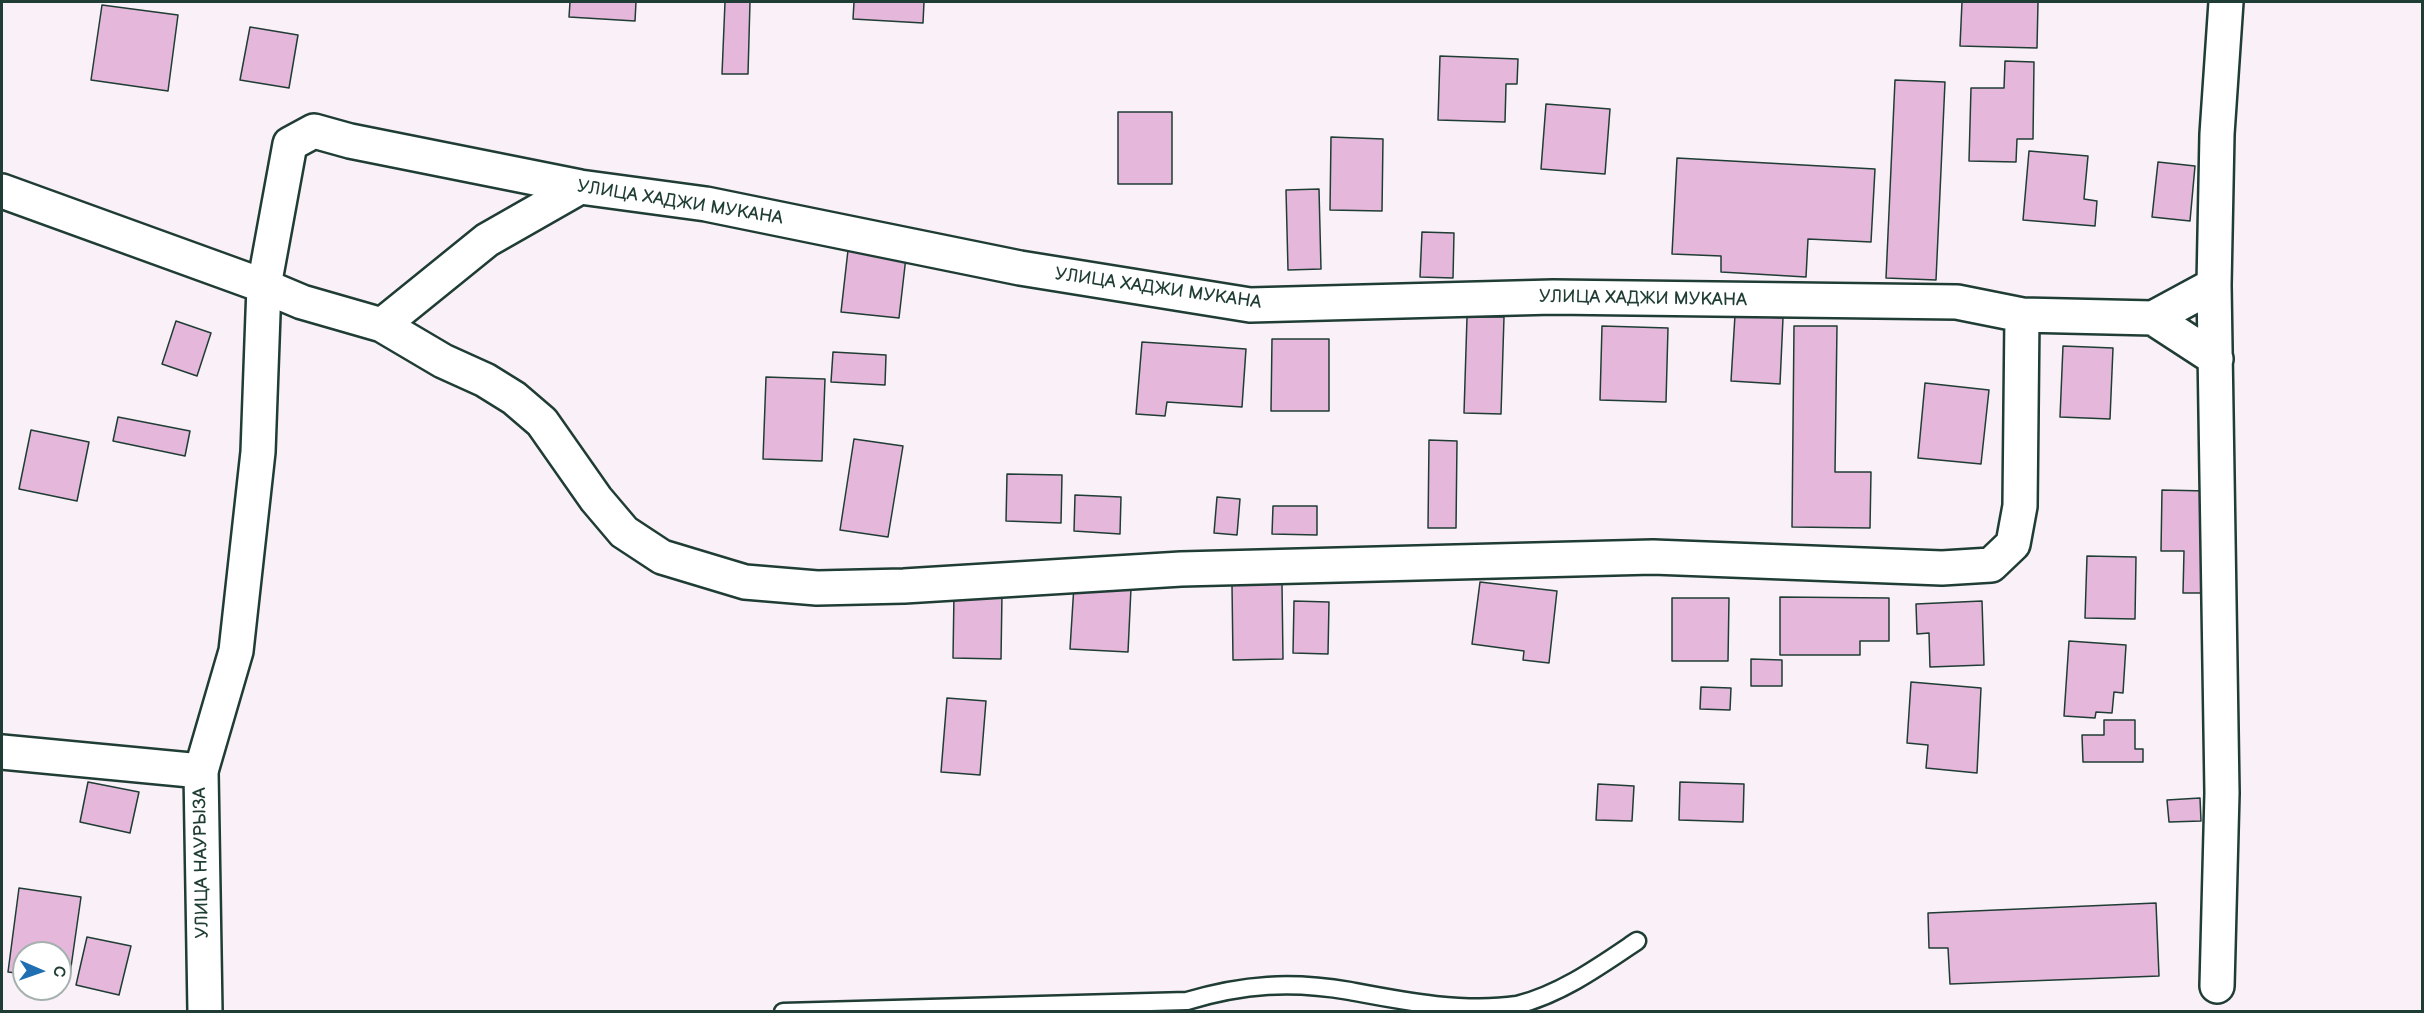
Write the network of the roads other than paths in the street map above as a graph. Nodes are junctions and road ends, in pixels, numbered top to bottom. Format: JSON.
{"nodes":[{"id":1,"x":2226,"y":2,"type":"edge"},
{"id":2,"x":580,"y":187,"type":"junction"},
{"id":3,"x":2,"y":191,"type":"edge"},
{"id":4,"x":2214,"y":285,"type":"junction"},
{"id":5,"x":264,"y":286,"type":"junction"},
{"id":6,"x":2022,"y":315,"type":"junction"},
{"id":7,"x":2154,"y":318,"type":"junction"},
{"id":8,"x":382,"y":325,"type":"junction"},
{"id":9,"x":2216,"y":359,"type":"junction"},
{"id":10,"x":2,"y":752,"type":"edge"},
{"id":11,"x":201,"y":771,"type":"junction"},
{"id":12,"x":1637,"y":941,"type":"dead end"},
{"id":13,"x":2217,"y":986,"type":"dead end"},
{"id":14,"x":205,"y":1011,"type":"edge"},
{"id":15,"x":783,"y":1011,"type":"edge"}],
"edges":[{"from":1,"to":4,"type":"street"},
{"from":2,"to":5,"type":"street","name":"УЛИЦА ХАДЖИ МУКАНА"},
{"from":2,"to":6,"type":"street","name":"УЛИЦА ХАДЖИ МУКАНА"},
{"from":2,"to":8,"type":"street"},
{"from":3,"to":5,"type":"street"},
{"from":4,"to":7,"type":"street"},
{"from":4,"to":9,"type":"street"},
{"from":5,"to":8,"type":"street"},
{"from":5,"to":11,"type":"street"},
{"from":6,"to":7,"type":"street","name":"УЛИЦА ХАДЖИ МУКАНА"},
{"from":6,"to":8,"type":"street"},
{"from":7,"to":9,"type":"street"},
{"from":9,"to":13,"type":"street"},
{"from":10,"to":11,"type":"street","name":"УЛИЦА НАУРЫЗА"},
{"from":11,"to":14,"type":"street","name":"УЛИЦА НАУРЫЗА"},
{"from":12,"to":15,"type":"lane"}]}
